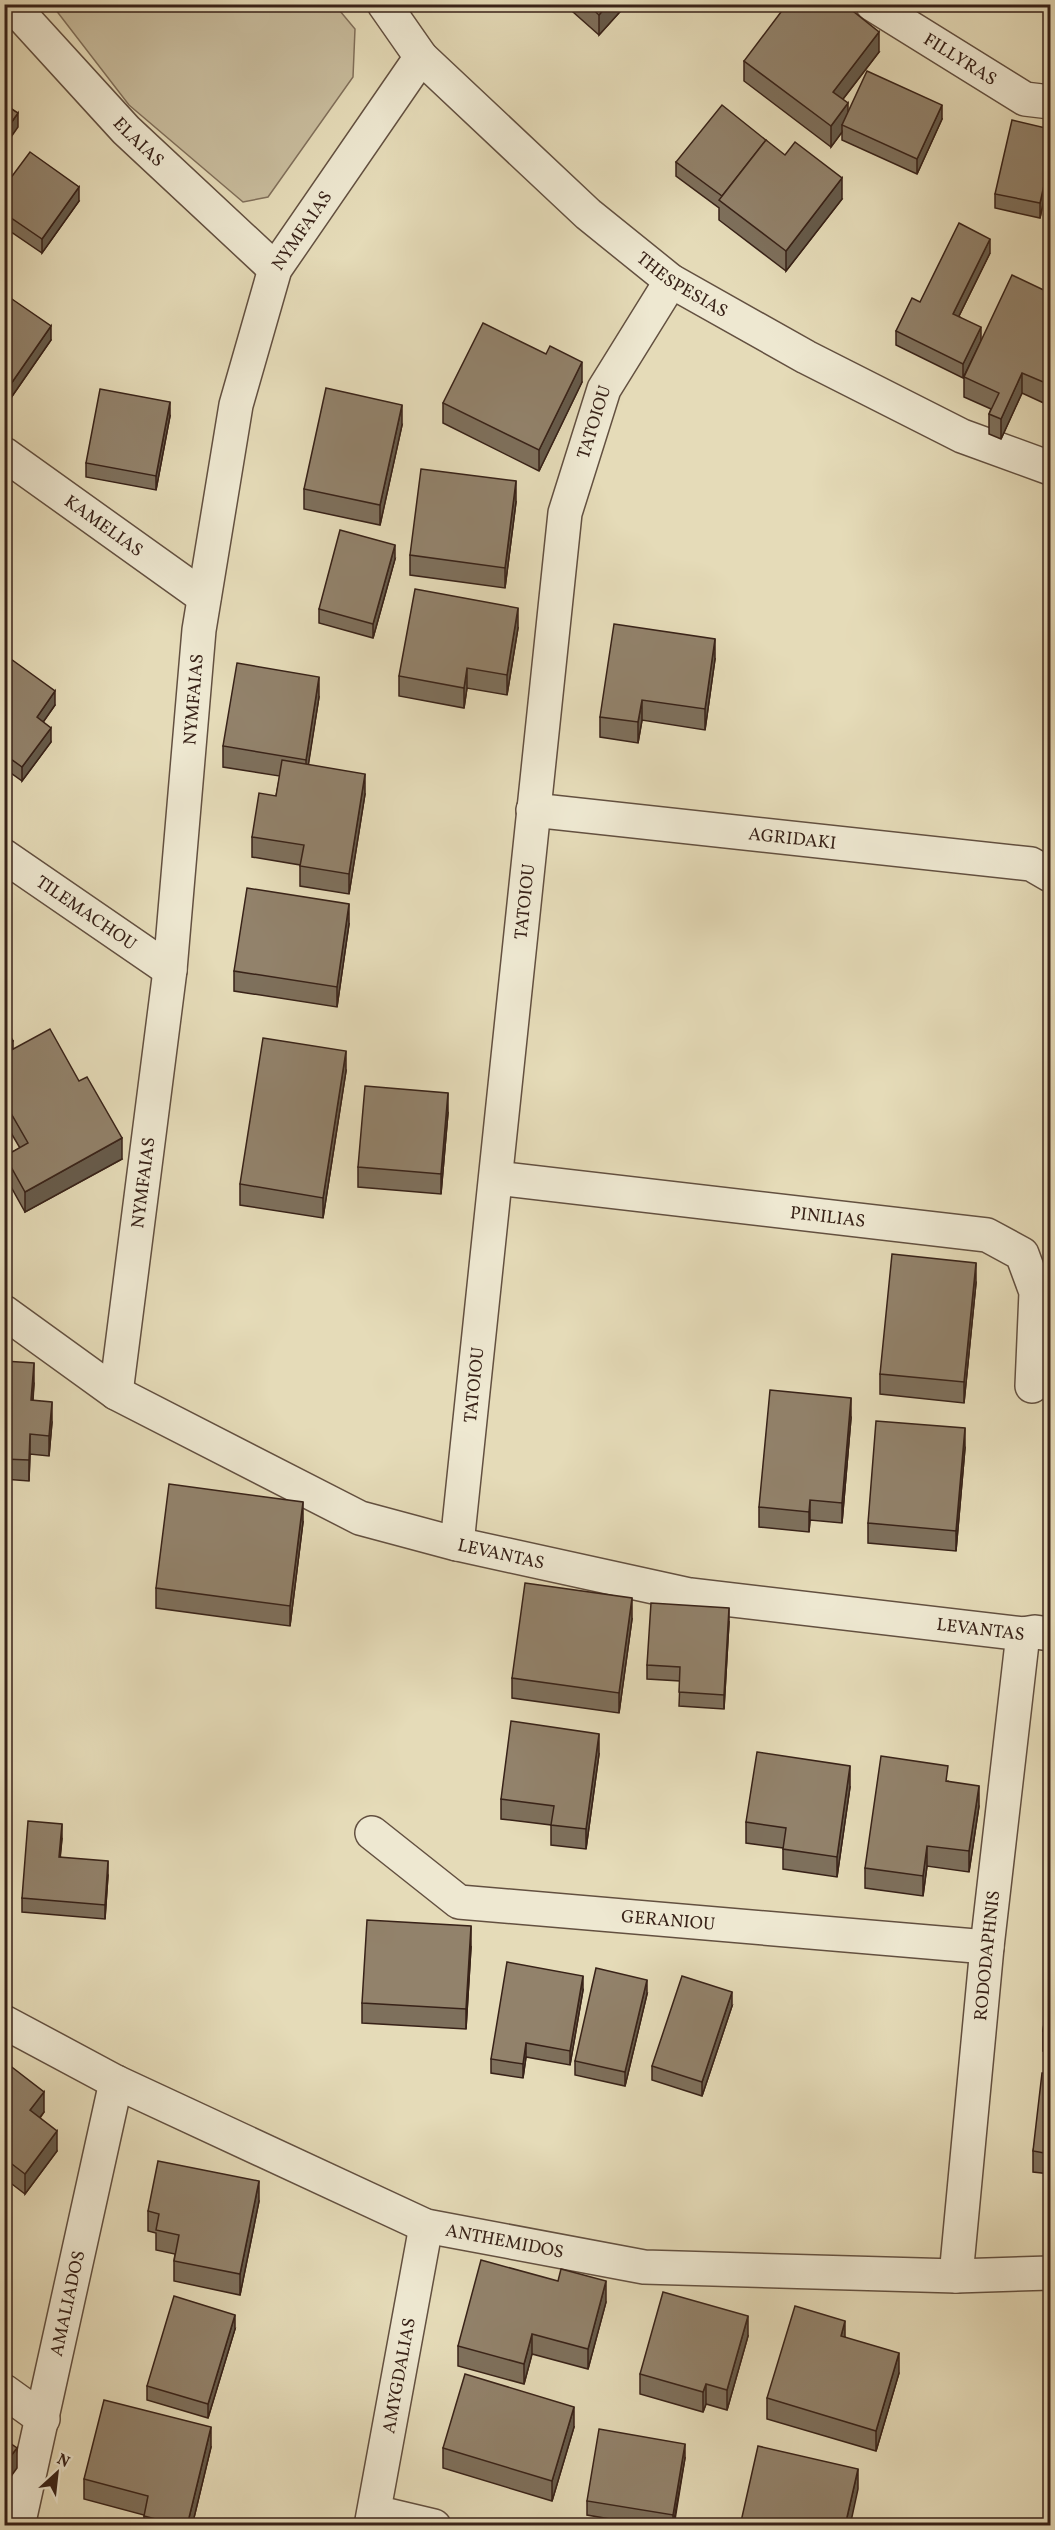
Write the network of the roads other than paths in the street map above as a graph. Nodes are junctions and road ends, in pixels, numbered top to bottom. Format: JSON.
{"nodes":[{"id":1,"x":10,"y":4,"type":"edge"},
{"id":2,"x":384,"y":4,"type":"edge"},
{"id":3,"x":873,"y":4,"type":"edge"},
{"id":4,"x":421,"y":57,"type":"junction"},
{"id":5,"x":1050,"y":102,"type":"edge"},
{"id":6,"x":275,"y":269,"type":"junction"},
{"id":7,"x":671,"y":281,"type":"junction"},
{"id":8,"x":4,"y":454,"type":"edge"},
{"id":9,"x":1050,"y":468,"type":"edge"},
{"id":10,"x":204,"y":597,"type":"junction"},
{"id":11,"x":533,"y":810,"type":"junction"},
{"id":12,"x":4,"y":856,"type":"edge"},
{"id":13,"x":1050,"y":875,"type":"edge"},
{"id":14,"x":170,"y":970,"type":"junction"},
{"id":15,"x":496,"y":1178,"type":"junction"},
{"id":16,"x":4,"y":1312,"type":"edge"},
{"id":17,"x":1032,"y":1386,"type":"dead end"},
{"id":18,"x":116,"y":1393,"type":"junction"},
{"id":19,"x":457,"y":1544,"type":"junction"},
{"id":20,"x":1037,"y":1634,"type":"edge"},
{"id":21,"x":372,"y":1833,"type":"dead end"},
{"id":22,"x":987,"y":1947,"type":"junction"},
{"id":23,"x":4,"y":2022,"type":"edge"},
{"id":24,"x":116,"y":2082,"type":"junction"},
{"id":25,"x":426,"y":2226,"type":"junction"},
{"id":26,"x":1050,"y":2273,"type":"edge"},
{"id":27,"x":956,"y":2276,"type":"junction"},
{"id":28,"x":4,"y":2391,"type":"edge"},
{"id":29,"x":43,"y":2419,"type":"junction"},
{"id":30,"x":373,"y":2519,"type":"edge"},
{"id":31,"x":18,"y":2526,"type":"edge"},
{"id":32,"x":434,"y":2526,"type":"edge"}],
"edges":[{"from":1,"to":6,"type":"street","name":"ELAIAS"},
{"from":2,"to":4,"type":"street","name":"THESPESIAS"},
{"from":3,"to":5,"type":"street","name":"FILLYRAS"},
{"from":4,"to":6,"type":"street","name":"NYMFAIAS"},
{"from":4,"to":7,"type":"street","name":"THESPESIAS"},
{"from":6,"to":10,"type":"street","name":"NYMFAIAS"},
{"from":7,"to":9,"type":"street","name":"THESPESIAS"},
{"from":7,"to":11,"type":"street","name":"TATOIOU"},
{"from":8,"to":10,"type":"street","name":"KAMELIAS"},
{"from":10,"to":14,"type":"street","name":"NYMFAIAS"},
{"from":11,"to":13,"type":"street","name":"AGRIDAKI"},
{"from":11,"to":15,"type":"street","name":"TATOIOU"},
{"from":12,"to":14,"type":"street","name":"TILEMACHOU"},
{"from":14,"to":18,"type":"street","name":"NYMFAIAS"},
{"from":15,"to":17,"type":"street","name":"PINILIAS"},
{"from":15,"to":19,"type":"street","name":"TATOIOU"},
{"from":16,"to":18,"type":"street","name":"LEVANTAS"},
{"from":18,"to":19,"type":"street","name":"LEVANTAS"},
{"from":19,"to":20,"type":"street","name":"LEVANTAS"},
{"from":20,"to":22,"type":"street","name":"RODODAPHNIS"},
{"from":21,"to":22,"type":"street","name":"GERANIOU"},
{"from":22,"to":27,"type":"street","name":"RODODAPHNIS"},
{"from":23,"to":24,"type":"street","name":"ANTHEMIDOS"},
{"from":24,"to":25,"type":"street","name":"ANTHEMIDOS"},
{"from":24,"to":29,"type":"street","name":"AMALIADOS"},
{"from":25,"to":27,"type":"street","name":"ANTHEMIDOS"},
{"from":25,"to":30,"type":"street","name":"AMYGDALIAS"},
{"from":26,"to":27,"type":"street","name":"ANTHEMIDOS"},
{"from":28,"to":29,"type":"street"},
{"from":29,"to":31,"type":"street","name":"AMALIADOS"},
{"from":30,"to":32,"type":"street"}]}
